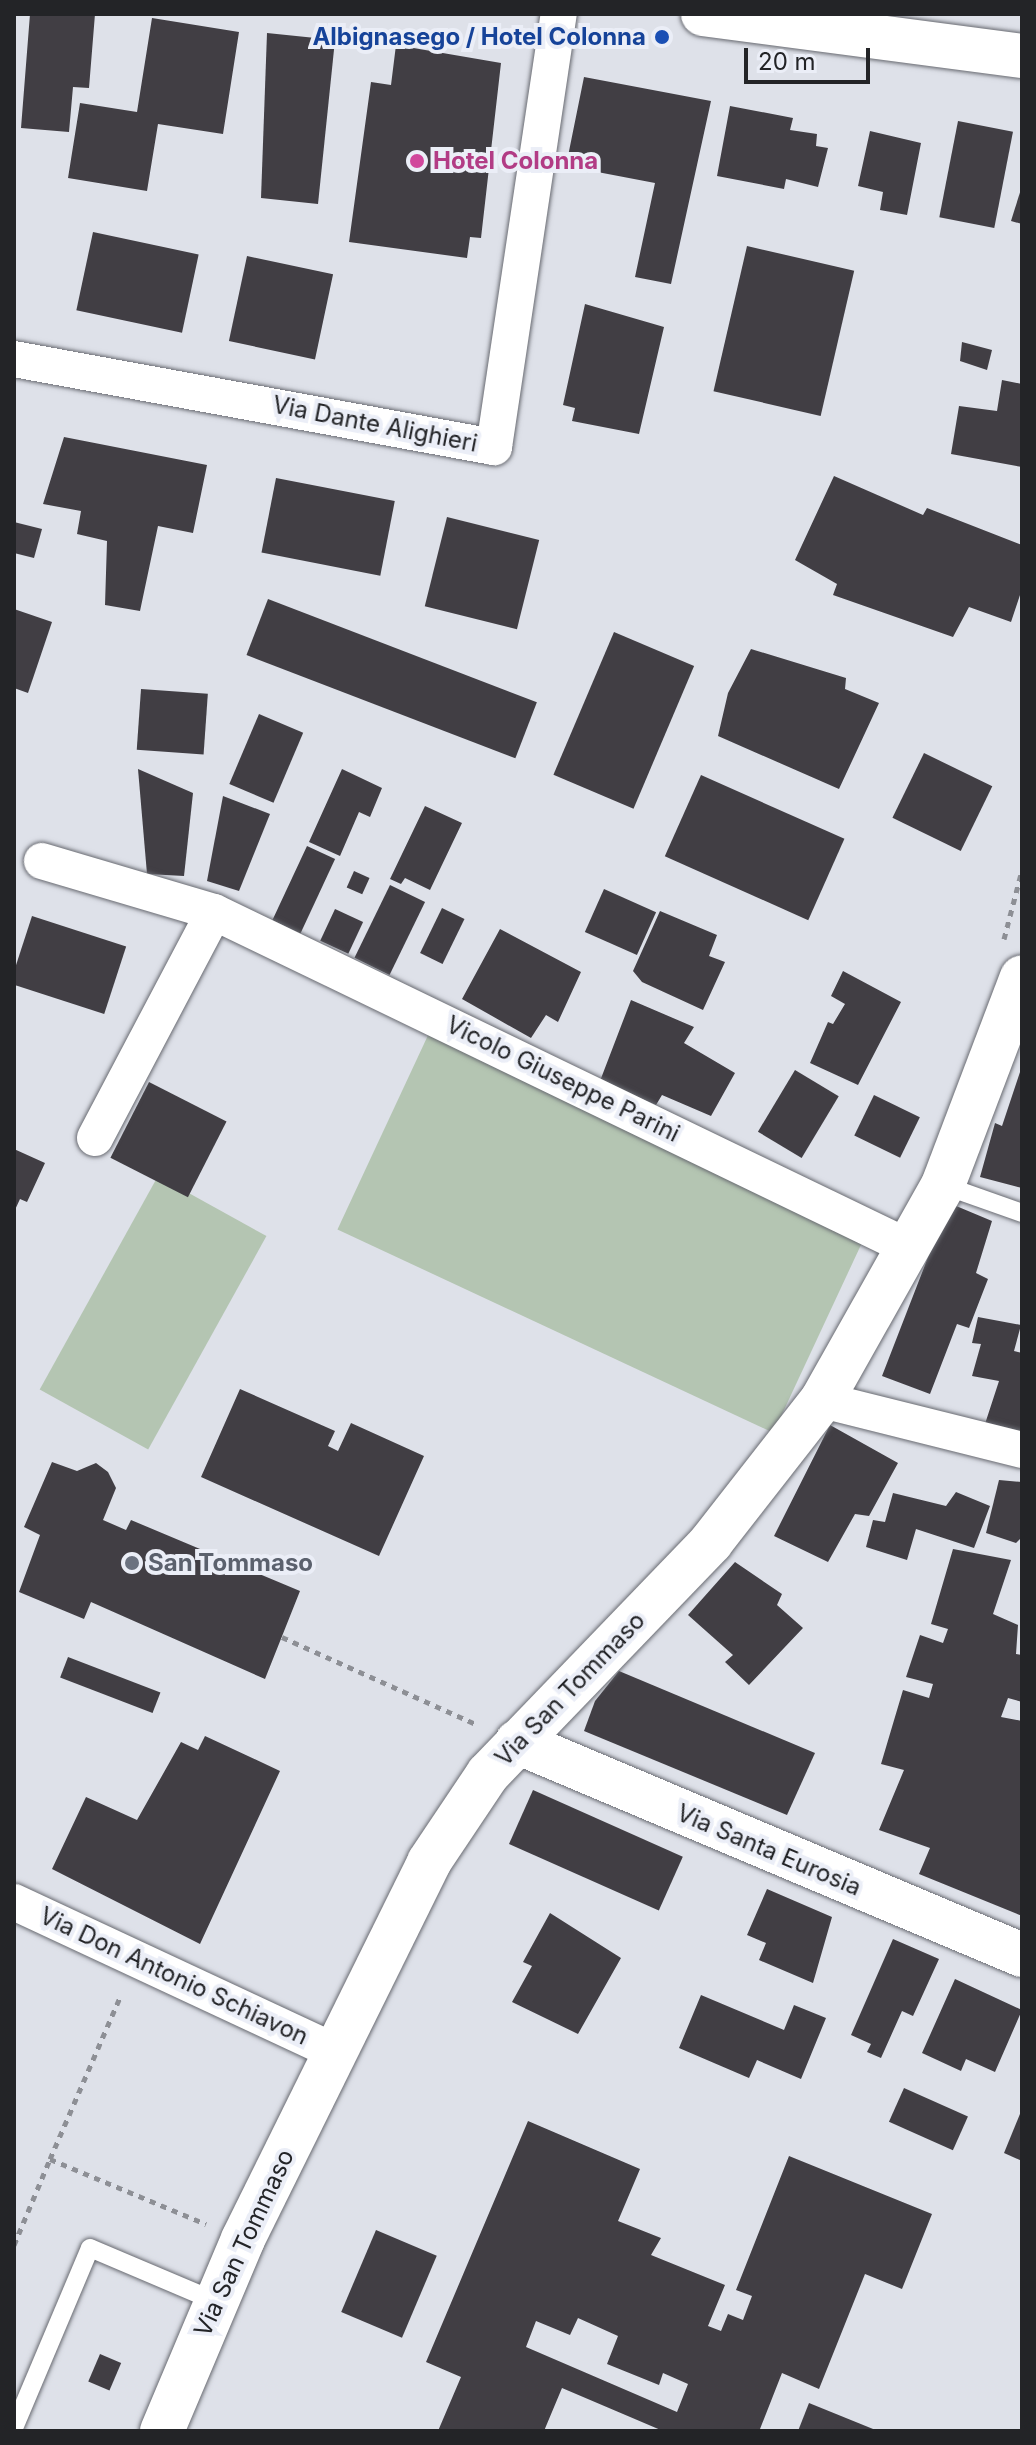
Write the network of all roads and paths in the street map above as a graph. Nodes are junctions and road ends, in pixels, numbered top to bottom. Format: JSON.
{"nodes":[{"id":1,"x":559,"y":14,"type":"edge"},
{"id":2,"x":703,"y":14,"type":"edge"},
{"id":3,"x":1022,"y":56,"type":"edge"},
{"id":4,"x":14,"y":359,"type":"edge"},
{"id":5,"x":42,"y":861,"type":"dead end"},
{"id":6,"x":1022,"y":870,"type":"edge"},
{"id":7,"x":214,"y":912,"type":"junction"},
{"id":8,"x":1012,"y":962,"type":"edge"},
{"id":9,"x":95,"y":1138,"type":"dead end"},
{"id":10,"x":943,"y":1185,"type":"junction"},
{"id":11,"x":1022,"y":1213,"type":"edge"},
{"id":12,"x":910,"y":1248,"type":"junction"},
{"id":13,"x":822,"y":1400,"type":"junction"},
{"id":14,"x":1022,"y":1450,"type":"edge"},
{"id":15,"x":282,"y":1637,"type":"dead end"},
{"id":16,"x":501,"y":1735,"type":"junction"},
{"id":17,"x":14,"y":1902,"type":"edge"},
{"id":18,"x":1022,"y":1955,"type":"edge"},
{"id":19,"x":125,"y":1985,"type":"dead end"},
{"id":20,"x":333,"y":2051,"type":"junction"},
{"id":21,"x":50,"y":2159,"type":"junction"},
{"id":22,"x":243,"y":2239,"type":"junction"},
{"id":23,"x":14,"y":2245,"type":"edge"},
{"id":24,"x":215,"y":2301,"type":"junction"},
{"id":25,"x":14,"y":2428,"type":"edge"},
{"id":26,"x":162,"y":2431,"type":"edge"}],
"edges":[{"from":1,"to":4,"type":"street","name":"Via Dante Alighieri"},
{"from":2,"to":3,"type":"street"},
{"from":5,"to":7,"type":"street","name":"Vicolo Giuseppe Parini"},
{"from":6,"to":8,"type":"path"},
{"from":7,"to":9,"type":"street"},
{"from":7,"to":12,"type":"street","name":"Vicolo Giuseppe Parini"},
{"from":8,"to":10,"type":"street","name":"Via San Tommaso"},
{"from":10,"to":11,"type":"lane"},
{"from":10,"to":12,"type":"street","name":"Via San Tommaso"},
{"from":12,"to":13,"type":"street","name":"Via San Tommaso"},
{"from":13,"to":14,"type":"street"},
{"from":13,"to":16,"type":"street","name":"Via San Tommaso"},
{"from":15,"to":16,"type":"path"},
{"from":16,"to":18,"type":"street","name":"Via Santa Eurosia"},
{"from":16,"to":20,"type":"street","name":"Via San Tommaso"},
{"from":17,"to":20,"type":"street","name":"Via Don Antonio Schiavon"},
{"from":19,"to":21,"type":"path"},
{"from":20,"to":22,"type":"street","name":"Via San Tommaso"},
{"from":21,"to":22,"type":"path"},
{"from":21,"to":23,"type":"path"},
{"from":22,"to":24,"type":"street","name":"Via San Tommaso"},
{"from":24,"to":25,"type":"lane"},
{"from":24,"to":26,"type":"street","name":"Via San Tommaso"}]}
